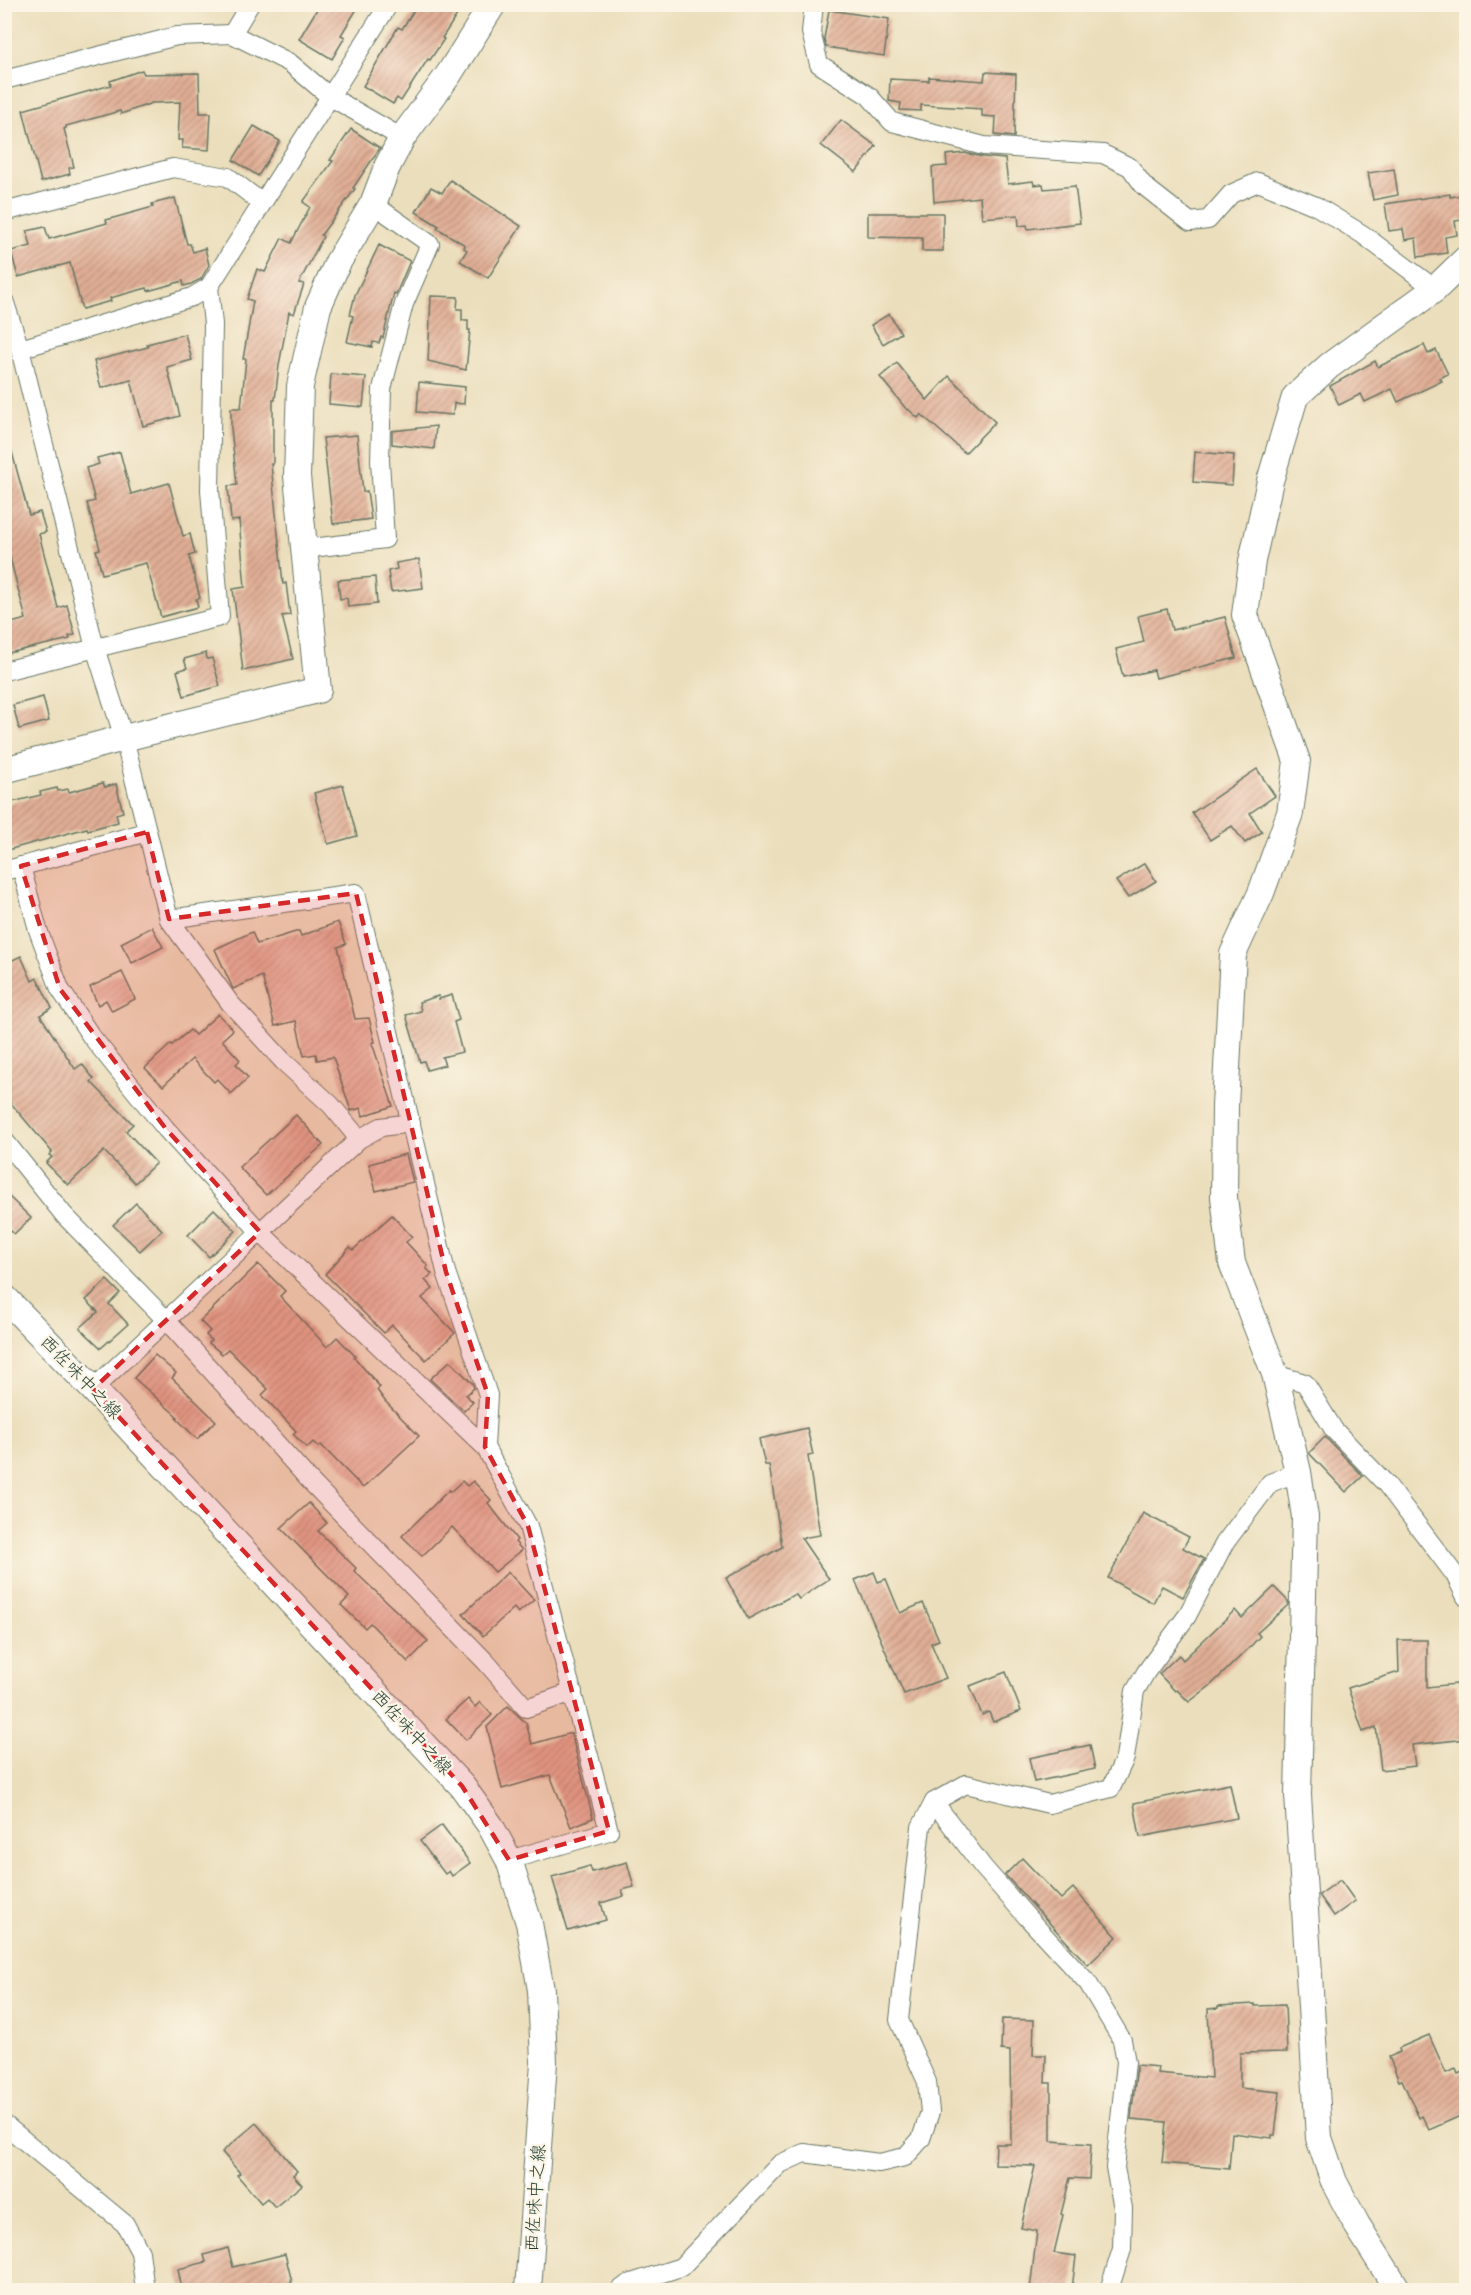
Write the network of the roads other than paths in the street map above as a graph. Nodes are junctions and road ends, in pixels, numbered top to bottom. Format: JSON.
{"nodes":[{"id":1,"x":250,"y":4,"type":"edge"},
{"id":2,"x":389,"y":4,"type":"edge"},
{"id":3,"x":494,"y":4,"type":"edge"},
{"id":4,"x":814,"y":4,"type":"edge"},
{"id":5,"x":232,"y":34,"type":"junction"},
{"id":6,"x":4,"y":80,"type":"edge"},
{"id":7,"x":329,"y":96,"type":"junction"},
{"id":8,"x":402,"y":138,"type":"junction"},
{"id":9,"x":262,"y":203,"type":"junction"},
{"id":10,"x":373,"y":204,"type":"junction"},
{"id":11,"x":4,"y":212,"type":"edge"},
{"id":12,"x":1467,"y":259,"type":"edge"},
{"id":13,"x":209,"y":286,"type":"junction"},
{"id":14,"x":1435,"y":289,"type":"junction"},
{"id":15,"x":4,"y":300,"type":"edge"},
{"id":16,"x":20,"y":348,"type":"junction"},
{"id":17,"x":304,"y":549,"type":"junction"},
{"id":18,"x":95,"y":648,"type":"junction"},
{"id":19,"x":4,"y":670,"type":"edge"},
{"id":20,"x":124,"y":738,"type":"junction"},
{"id":21,"x":4,"y":770,"type":"edge"},
{"id":22,"x":147,"y":832,"type":"junction"},
{"id":23,"x":13,"y":869,"type":"edge"},
{"id":24,"x":169,"y":919,"type":"junction"},
{"id":25,"x":411,"y":1123,"type":"junction"},
{"id":26,"x":359,"y":1139,"type":"junction"},
{"id":27,"x":4,"y":1140,"type":"edge"},
{"id":28,"x":260,"y":1232,"type":"junction"},
{"id":29,"x":4,"y":1297,"type":"edge"},
{"id":30,"x":167,"y":1321,"type":"junction"},
{"id":31,"x":1275,"y":1374,"type":"junction"},
{"id":32,"x":93,"y":1389,"type":"junction"},
{"id":33,"x":485,"y":1447,"type":"junction"},
{"id":34,"x":1298,"y":1472,"type":"junction"},
{"id":35,"x":1467,"y":1598,"type":"edge"},
{"id":36,"x":573,"y":1692,"type":"junction"},
{"id":37,"x":934,"y":1802,"type":"junction"},
{"id":38,"x":509,"y":1860,"type":"junction"},
{"id":39,"x":4,"y":2124,"type":"edge"},
{"id":40,"x":146,"y":2290,"type":"edge"},
{"id":41,"x":528,"y":2290,"type":"edge"},
{"id":42,"x":620,"y":2290,"type":"edge"},
{"id":43,"x":1109,"y":2290,"type":"edge"},
{"id":44,"x":1398,"y":2290,"type":"edge"}],
"edges":[{"from":1,"to":5,"type":"street"},
{"from":2,"to":7,"type":"street"},
{"from":3,"to":8,"type":"street"},
{"from":4,"to":14,"type":"street"},
{"from":5,"to":6,"type":"street"},
{"from":5,"to":7,"type":"street"},
{"from":7,"to":8,"type":"street"},
{"from":7,"to":9,"type":"street"},
{"from":8,"to":10,"type":"street"},
{"from":9,"to":11,"type":"street"},
{"from":9,"to":13,"type":"street"},
{"from":10,"to":17,"type":"street"},
{"from":10,"to":17,"type":"street"},
{"from":12,"to":14,"type":"street"},
{"from":13,"to":16,"type":"street"},
{"from":13,"to":18,"type":"street"},
{"from":14,"to":31,"type":"street"},
{"from":15,"to":16,"type":"street"},
{"from":16,"to":18,"type":"street"},
{"from":17,"to":20,"type":"street"},
{"from":18,"to":19,"type":"street"},
{"from":18,"to":20,"type":"street"},
{"from":20,"to":21,"type":"street"},
{"from":20,"to":22,"type":"street"},
{"from":22,"to":23,"type":"street"},
{"from":22,"to":24,"type":"street"},
{"from":23,"to":28,"type":"street"},
{"from":24,"to":25,"type":"street"},
{"from":24,"to":26,"type":"street"},
{"from":25,"to":26,"type":"street"},
{"from":25,"to":33,"type":"street"},
{"from":26,"to":28,"type":"street"},
{"from":27,"to":30,"type":"street"},
{"from":28,"to":30,"type":"street"},
{"from":28,"to":33,"type":"street"},
{"from":29,"to":32,"type":"street","name":"西佐味中之線"},
{"from":30,"to":32,"type":"street"},
{"from":30,"to":36,"type":"street"},
{"from":31,"to":34,"type":"street"},
{"from":31,"to":35,"type":"street"},
{"from":32,"to":38,"type":"street","name":"西佐味中之線"},
{"from":33,"to":36,"type":"street"},
{"from":34,"to":37,"type":"street"},
{"from":34,"to":44,"type":"street"},
{"from":36,"to":38,"type":"street"},
{"from":37,"to":42,"type":"street"},
{"from":37,"to":43,"type":"street"},
{"from":38,"to":41,"type":"street","name":"西佐味中之線"},
{"from":39,"to":40,"type":"street"}]}
